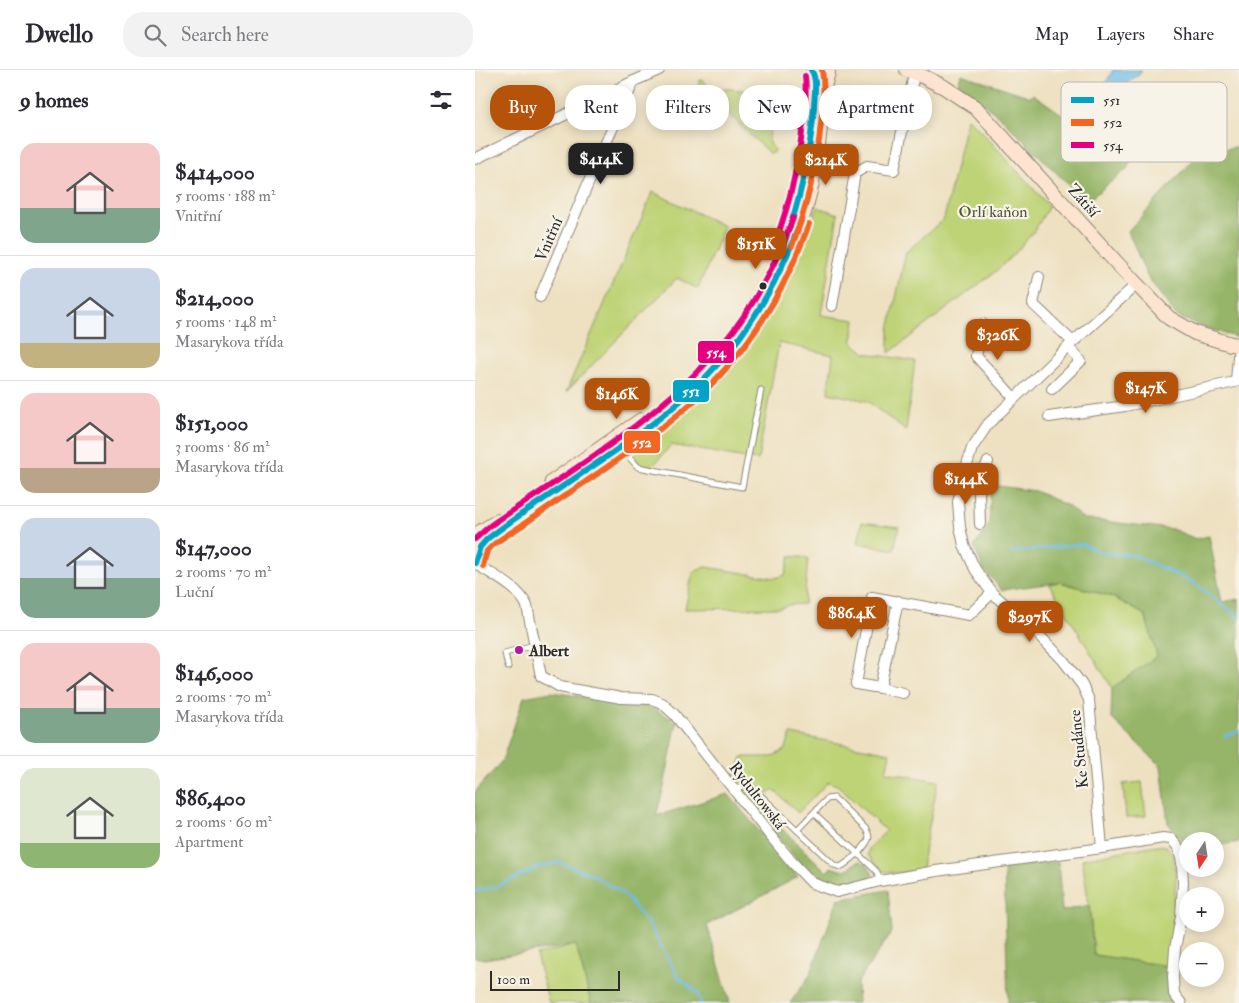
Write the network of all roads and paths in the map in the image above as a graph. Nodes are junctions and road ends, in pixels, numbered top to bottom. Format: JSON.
{"nodes":[{"id":1,"x":659,"y":70,"type":"edge"},
{"id":2,"x":812,"y":71,"type":"edge"},
{"id":3,"x":912,"y":71,"type":"edge"},
{"id":4,"x":831,"y":72,"type":"edge"},
{"id":5,"x":634,"y":81,"type":"junction"},
{"id":6,"x":475,"y":159,"type":"edge"},
{"id":7,"x":1039,"y":277,"type":"dead end"},
{"id":8,"x":1137,"y":284,"type":"junction"},
{"id":9,"x":540,"y":297,"type":"dead end"},
{"id":10,"x":831,"y":306,"type":"dead end"},
{"id":11,"x":983,"y":324,"type":"dead end"},
{"id":12,"x":1070,"y":345,"type":"junction"},
{"id":13,"x":1239,"y":345,"type":"edge"},
{"id":14,"x":1237,"y":381,"type":"edge"},
{"id":15,"x":1052,"y":389,"type":"dead end"},
{"id":16,"x":761,"y":390,"type":"dead end"},
{"id":17,"x":1015,"y":398,"type":"junction"},
{"id":18,"x":1049,"y":417,"type":"dead end"},
{"id":19,"x":618,"y":443,"type":"junction"},
{"id":20,"x":988,"y":462,"type":"dead end"},
{"id":21,"x":963,"y":478,"type":"junction"},
{"id":22,"x":981,"y":482,"type":"junction"},
{"id":23,"x":980,"y":524,"type":"dead end"},
{"id":24,"x":475,"y":536,"type":"edge"},
{"id":25,"x":476,"y":555,"type":"edge"},
{"id":26,"x":992,"y":593,"type":"junction"},
{"id":27,"x":897,"y":602,"type":"junction"},
{"id":28,"x":535,"y":645,"type":"junction"},
{"id":29,"x":508,"y":667,"type":"dead end"},
{"id":30,"x":881,"y":688,"type":"junction"},
{"id":31,"x":903,"y":693,"type":"dead end"},
{"id":32,"x":733,"y":789,"type":"junction"},
{"id":33,"x":814,"y":812,"type":"junction"},
{"id":34,"x":797,"y":830,"type":"junction"},
{"id":35,"x":1102,"y":848,"type":"junction"},
{"id":36,"x":858,"y":854,"type":"junction"},
{"id":37,"x":881,"y":881,"type":"junction"},
{"id":38,"x":1181,"y":1003,"type":"edge"}],
"edges":[{"from":1,"to":5,"type":"street"},
{"from":2,"to":4,"type":"street"},
{"from":2,"to":19,"type":"street"},
{"from":3,"to":8,"type":"street","name":"Zátiší"},
{"from":3,"to":10,"type":"street"},
{"from":4,"to":19,"type":"street"},
{"from":5,"to":6,"type":"street"},
{"from":5,"to":9,"type":"street","name":"Vnitřní"},
{"from":7,"to":12,"type":"street"},
{"from":8,"to":12,"type":"street","name":"Ke Studánce"},
{"from":8,"to":13,"type":"street","name":"Zátiší"},
{"from":11,"to":17,"type":"street"},
{"from":12,"to":15,"type":"street"},
{"from":12,"to":17,"type":"street","name":"Ke Studánce"},
{"from":13,"to":14,"type":"street"},
{"from":14,"to":18,"type":"street"},
{"from":16,"to":19,"type":"lane"},
{"from":17,"to":21,"type":"street","name":"Ke Studánce"},
{"from":19,"to":24,"type":"street"},
{"from":19,"to":25,"type":"street"},
{"from":20,"to":22,"type":"street"},
{"from":21,"to":22,"type":"street"},
{"from":21,"to":26,"type":"street","name":"Ke Studánce"},
{"from":22,"to":23,"type":"street"},
{"from":25,"to":28,"type":"street","name":"Rydultowská"},
{"from":26,"to":27,"type":"street"},
{"from":26,"to":35,"type":"street","name":"Ke Studánce"},
{"from":27,"to":30,"type":"street"},
{"from":27,"to":30,"type":"street"},
{"from":28,"to":29,"type":"lane"},
{"from":28,"to":32,"type":"street","name":"Rydultowská"},
{"from":30,"to":31,"type":"street"},
{"from":32,"to":34,"type":"lane"},
{"from":32,"to":37,"type":"street","name":"Rydultowská"},
{"from":33,"to":34,"type":"lane"},
{"from":33,"to":36,"type":"lane"},
{"from":33,"to":36,"type":"lane"},
{"from":34,"to":36,"type":"lane"},
{"from":35,"to":37,"type":"street","name":"Rydultowská"},
{"from":35,"to":38,"type":"street"},
{"from":36,"to":37,"type":"lane"}]}
